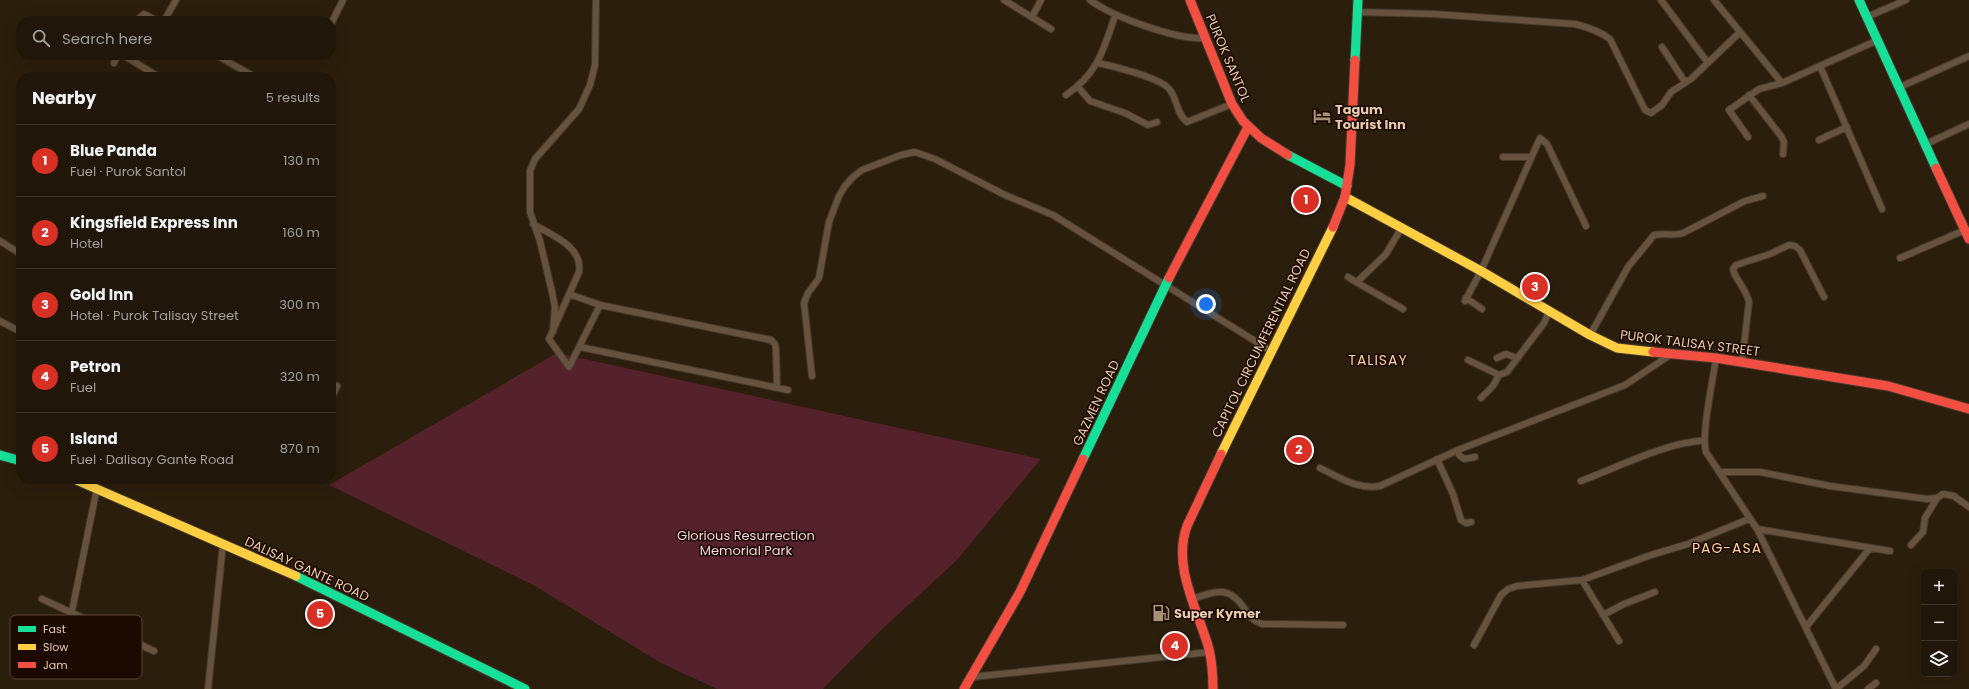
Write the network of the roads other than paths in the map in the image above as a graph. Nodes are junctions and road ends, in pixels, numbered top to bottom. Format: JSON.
{"nodes":[{"id":1,"x":176,"y":0,"type":"edge"},
{"id":2,"x":343,"y":0,"type":"edge"},
{"id":3,"x":596,"y":0,"type":"edge"},
{"id":4,"x":1004,"y":0,"type":"edge"},
{"id":5,"x":1041,"y":0,"type":"edge"},
{"id":6,"x":1090,"y":0,"type":"edge"},
{"id":7,"x":1190,"y":0,"type":"edge"},
{"id":8,"x":1358,"y":0,"type":"edge"},
{"id":9,"x":1661,"y":0,"type":"edge"},
{"id":10,"x":1714,"y":0,"type":"edge"},
{"id":11,"x":1859,"y":0,"type":"edge"},
{"id":12,"x":1906,"y":0,"type":"edge"},
{"id":13,"x":1357,"y":12,"type":"junction"},
{"id":14,"x":167,"y":16,"type":"edge"},
{"id":15,"x":335,"y":16,"type":"edge"},
{"id":16,"x":1115,"y":16,"type":"junction"},
{"id":17,"x":1032,"y":17,"type":"junction"},
{"id":18,"x":1867,"y":17,"type":"junction"},
{"id":19,"x":1051,"y":29,"type":"dead end"},
{"id":20,"x":1740,"y":33,"type":"junction"},
{"id":21,"x":1204,"y":38,"type":"junction"},
{"id":22,"x":1878,"y":40,"type":"junction"},
{"id":23,"x":1662,"y":47,"type":"dead end"},
{"id":24,"x":1969,"y":56,"type":"edge"},
{"id":25,"x":116,"y":60,"type":"edge"},
{"id":26,"x":131,"y":60,"type":"edge"},
{"id":27,"x":224,"y":60,"type":"edge"},
{"id":28,"x":1098,"y":62,"type":"junction"},
{"id":29,"x":114,"y":63,"type":"dead end"},
{"id":30,"x":1708,"y":63,"type":"junction"},
{"id":31,"x":1820,"y":66,"type":"junction"},
{"id":32,"x":151,"y":72,"type":"edge"},
{"id":33,"x":242,"y":72,"type":"edge"},
{"id":34,"x":1685,"y":82,"type":"junction"},
{"id":35,"x":1782,"y":84,"type":"junction"},
{"id":36,"x":1078,"y":87,"type":"junction"},
{"id":37,"x":1900,"y":87,"type":"junction"},
{"id":38,"x":1066,"y":95,"type":"dead end"},
{"id":39,"x":1749,"y":95,"type":"junction"},
{"id":40,"x":1232,"y":104,"type":"junction"},
{"id":41,"x":1157,"y":122,"type":"dead end"},
{"id":42,"x":1969,"y":124,"type":"edge"},
{"id":43,"x":1847,"y":126,"type":"junction"},
{"id":44,"x":1248,"y":127,"type":"junction"},
{"id":45,"x":1748,"y":137,"type":"dead end"},
{"id":46,"x":1819,"y":140,"type":"dead end"},
{"id":47,"x":1926,"y":144,"type":"junction"},
{"id":48,"x":1783,"y":154,"type":"dead end"},
{"id":49,"x":1503,"y":157,"type":"dead end"},
{"id":50,"x":1531,"y":157,"type":"junction"},
{"id":51,"x":1347,"y":186,"type":"junction"},
{"id":52,"x":1763,"y":196,"type":"dead end"},
{"id":53,"x":1345,"y":197,"type":"junction"},
{"id":54,"x":1882,"y":209,"type":"dead end"},
{"id":55,"x":533,"y":224,"type":"junction"},
{"id":56,"x":1586,"y":226,"type":"dead end"},
{"id":57,"x":1402,"y":227,"type":"junction"},
{"id":58,"x":1965,"y":230,"type":"junction"},
{"id":59,"x":1969,"y":239,"type":"edge"},
{"id":60,"x":0,"y":241,"type":"edge"},
{"id":61,"x":16,"y":251,"type":"edge"},
{"id":62,"x":1900,"y":258,"type":"dead end"},
{"id":63,"x":1481,"y":271,"type":"junction"},
{"id":64,"x":1348,"y":277,"type":"dead end"},
{"id":65,"x":1356,"y":282,"type":"junction"},
{"id":66,"x":1166,"y":285,"type":"junction"},
{"id":67,"x":569,"y":294,"type":"junction"},
{"id":68,"x":1824,"y":297,"type":"dead end"},
{"id":69,"x":600,"y":305,"type":"junction"},
{"id":70,"x":1403,"y":309,"type":"dead end"},
{"id":71,"x":1482,"y":309,"type":"dead end"},
{"id":72,"x":1549,"y":312,"type":"junction"},
{"id":73,"x":0,"y":321,"type":"edge"},
{"id":74,"x":16,"y":329,"type":"edge"},
{"id":75,"x":553,"y":331,"type":"junction"},
{"id":76,"x":1590,"y":335,"type":"junction"},
{"id":77,"x":580,"y":346,"type":"junction"},
{"id":78,"x":1271,"y":352,"type":"junction"},
{"id":79,"x":1672,"y":354,"type":"junction"},
{"id":80,"x":1497,"y":358,"type":"dead end"},
{"id":81,"x":1517,"y":358,"type":"junction"},
{"id":82,"x":1716,"y":358,"type":"junction"},
{"id":83,"x":1468,"y":360,"type":"dead end"},
{"id":84,"x":1742,"y":362,"type":"junction"},
{"id":85,"x":1499,"y":375,"type":"junction"},
{"id":86,"x":812,"y":376,"type":"dead end"},
{"id":87,"x":338,"y":386,"type":"dead end"},
{"id":88,"x":777,"y":387,"type":"junction"},
{"id":89,"x":336,"y":390,"type":"edge"},
{"id":90,"x":788,"y":390,"type":"dead end"},
{"id":91,"x":1481,"y":398,"type":"dead end"},
{"id":92,"x":1969,"y":409,"type":"edge"},
{"id":93,"x":1705,"y":440,"type":"junction"},
{"id":94,"x":1458,"y":450,"type":"junction"},
{"id":95,"x":0,"y":455,"type":"edge"},
{"id":96,"x":1475,"y":457,"type":"dead end"},
{"id":97,"x":1437,"y":459,"type":"junction"},
{"id":98,"x":16,"y":460,"type":"edge"},
{"id":99,"x":1320,"y":468,"type":"dead end"},
{"id":100,"x":1719,"y":472,"type":"junction"},
{"id":101,"x":1581,"y":481,"type":"dead end"},
{"id":102,"x":87,"y":484,"type":"edge"},
{"id":103,"x":97,"y":488,"type":"junction"},
{"id":104,"x":1937,"y":498,"type":"junction"},
{"id":105,"x":1969,"y":507,"type":"edge"},
{"id":106,"x":1749,"y":519,"type":"junction"},
{"id":107,"x":1471,"y":522,"type":"dead end"},
{"id":108,"x":1757,"y":529,"type":"junction"},
{"id":109,"x":223,"y":544,"type":"junction"},
{"id":110,"x":1911,"y":545,"type":"dead end"},
{"id":111,"x":1870,"y":548,"type":"junction"},
{"id":112,"x":1890,"y":551,"type":"dead end"},
{"id":113,"x":1582,"y":580,"type":"junction"},
{"id":114,"x":1655,"y":592,"type":"dead end"},
{"id":115,"x":42,"y":599,"type":"dead end"},
{"id":116,"x":1192,"y":599,"type":"junction"},
{"id":117,"x":72,"y":611,"type":"junction"},
{"id":118,"x":80,"y":615,"type":"edge"},
{"id":119,"x":1603,"y":615,"type":"junction"},
{"id":120,"x":1343,"y":625,"type":"dead end"},
{"id":121,"x":1806,"y":628,"type":"junction"},
{"id":122,"x":1619,"y":641,"type":"dead end"},
{"id":123,"x":142,"y":645,"type":"edge"},
{"id":124,"x":1474,"y":645,"type":"dead end"},
{"id":125,"x":1876,"y":649,"type":"dead end"},
{"id":126,"x":154,"y":651,"type":"dead end"},
{"id":127,"x":1210,"y":652,"type":"junction"},
{"id":128,"x":972,"y":676,"type":"junction"},
{"id":129,"x":1876,"y":683,"type":"dead end"},
{"id":130,"x":208,"y":689,"type":"edge"},
{"id":131,"x":525,"y":689,"type":"edge"},
{"id":132,"x":964,"y":689,"type":"edge"},
{"id":133,"x":1213,"y":689,"type":"edge"},
{"id":134,"x":1836,"y":689,"type":"edge"},
{"id":135,"x":1868,"y":689,"type":"edge"}],
"edges":[{"from":1,"to":14,"type":"street"},
{"from":2,"to":15,"type":"street"},
{"from":3,"to":55,"type":"street"},
{"from":4,"to":17,"type":"street"},
{"from":5,"to":17,"type":"street"},
{"from":6,"to":16,"type":"street"},
{"from":7,"to":21,"type":"street","name":"PUROK SANTOL"},
{"from":8,"to":13,"type":"street","name":"CAPITOL CIRCUMFERENTIAL ROAD"},
{"from":9,"to":30,"type":"street"},
{"from":10,"to":20,"type":"street"},
{"from":11,"to":18,"type":"street"},
{"from":12,"to":18,"type":"street"},
{"from":13,"to":34,"type":"street"},
{"from":13,"to":51,"type":"street","name":"CAPITOL CIRCUMFERENTIAL ROAD"},
{"from":16,"to":21,"type":"street"},
{"from":16,"to":28,"type":"street"},
{"from":17,"to":19,"type":"street"},
{"from":18,"to":22,"type":"street"},
{"from":20,"to":30,"type":"street"},
{"from":20,"to":35,"type":"street"},
{"from":21,"to":40,"type":"street","name":"PUROK SANTOL"},
{"from":22,"to":31,"type":"street"},
{"from":22,"to":37,"type":"street"},
{"from":23,"to":34,"type":"street"},
{"from":24,"to":37,"type":"street"},
{"from":25,"to":29,"type":"street"},
{"from":26,"to":32,"type":"street"},
{"from":27,"to":33,"type":"street"},
{"from":28,"to":36,"type":"street"},
{"from":28,"to":40,"type":"street"},
{"from":30,"to":34,"type":"street"},
{"from":31,"to":35,"type":"street"},
{"from":31,"to":43,"type":"street"},
{"from":35,"to":39,"type":"street"},
{"from":36,"to":38,"type":"street"},
{"from":36,"to":41,"type":"street"},
{"from":37,"to":47,"type":"street"},
{"from":39,"to":45,"type":"street"},
{"from":39,"to":48,"type":"street"},
{"from":40,"to":44,"type":"street","name":"PUROK SANTOL"},
{"from":42,"to":47,"type":"street"},
{"from":43,"to":46,"type":"street"},
{"from":43,"to":54,"type":"street"},
{"from":44,"to":51,"type":"street","name":"PUROK SANTOL"},
{"from":44,"to":66,"type":"street","name":"GAZMEN ROAD"},
{"from":47,"to":58,"type":"street"},
{"from":49,"to":50,"type":"street"},
{"from":50,"to":56,"type":"street"},
{"from":50,"to":63,"type":"street"},
{"from":51,"to":53,"type":"street","name":"CAPITOL CIRCUMFERENTIAL ROAD"},
{"from":52,"to":76,"type":"street"},
{"from":53,"to":57,"type":"street","name":"PUROK TALISAY STREET"},
{"from":53,"to":78,"type":"street","name":"CAPITOL CIRCUMFERENTIAL ROAD"},
{"from":55,"to":67,"type":"street"},
{"from":55,"to":75,"type":"street"},
{"from":57,"to":63,"type":"street","name":"PUROK TALISAY STREET"},
{"from":57,"to":65,"type":"street"},
{"from":58,"to":59,"type":"street"},
{"from":58,"to":62,"type":"street"},
{"from":60,"to":61,"type":"street"},
{"from":63,"to":71,"type":"street"},
{"from":63,"to":72,"type":"street","name":"PUROK TALISAY STREET"},
{"from":64,"to":65,"type":"street"},
{"from":65,"to":70,"type":"street"},
{"from":66,"to":78,"type":"street"},
{"from":66,"to":86,"type":"street"},
{"from":66,"to":128,"type":"street","name":"GAZMEN ROAD"},
{"from":67,"to":69,"type":"street"},
{"from":67,"to":75,"type":"street"},
{"from":68,"to":84,"type":"street"},
{"from":69,"to":77,"type":"street"},
{"from":69,"to":88,"type":"street"},
{"from":72,"to":76,"type":"street","name":"PUROK TALISAY STREET"},
{"from":72,"to":81,"type":"street"},
{"from":73,"to":74,"type":"street"},
{"from":75,"to":77,"type":"street"},
{"from":76,"to":79,"type":"street","name":"PUROK TALISAY STREET"},
{"from":77,"to":88,"type":"street"},
{"from":78,"to":116,"type":"street","name":"CAPITOL CIRCUMFERENTIAL ROAD"},
{"from":79,"to":82,"type":"street","name":"PUROK TALISAY STREET"},
{"from":79,"to":94,"type":"street"},
{"from":80,"to":81,"type":"street"},
{"from":81,"to":85,"type":"street"},
{"from":82,"to":84,"type":"street","name":"PUROK TALISAY STREET"},
{"from":82,"to":93,"type":"street"},
{"from":83,"to":85,"type":"street"},
{"from":84,"to":92,"type":"street","name":"PUROK TALISAY STREET"},
{"from":85,"to":91,"type":"street"},
{"from":87,"to":89,"type":"street"},
{"from":88,"to":90,"type":"street"},
{"from":93,"to":100,"type":"street"},
{"from":93,"to":101,"type":"street"},
{"from":94,"to":96,"type":"street"},
{"from":94,"to":97,"type":"street"},
{"from":95,"to":98,"type":"street"},
{"from":97,"to":99,"type":"street"},
{"from":97,"to":107,"type":"street"},
{"from":100,"to":104,"type":"street"},
{"from":100,"to":106,"type":"street"},
{"from":102,"to":103,"type":"street","name":"DALISAY GANTE ROAD"},
{"from":103,"to":109,"type":"street","name":"DALISAY GANTE ROAD"},
{"from":103,"to":117,"type":"street"},
{"from":104,"to":105,"type":"street"},
{"from":104,"to":110,"type":"street"},
{"from":106,"to":108,"type":"street"},
{"from":106,"to":113,"type":"street"},
{"from":108,"to":111,"type":"street"},
{"from":108,"to":121,"type":"street"},
{"from":109,"to":130,"type":"street"},
{"from":109,"to":131,"type":"street","name":"DALISAY GANTE ROAD"},
{"from":111,"to":112,"type":"street"},
{"from":111,"to":121,"type":"street"},
{"from":113,"to":119,"type":"street"},
{"from":113,"to":124,"type":"street"},
{"from":114,"to":119,"type":"street"},
{"from":115,"to":117,"type":"street"},
{"from":116,"to":120,"type":"street"},
{"from":116,"to":127,"type":"street","name":"CAPITOL CIRCUMFERENTIAL ROAD"},
{"from":117,"to":118,"type":"street"},
{"from":119,"to":122,"type":"street"},
{"from":121,"to":134,"type":"street"},
{"from":123,"to":126,"type":"street"},
{"from":125,"to":134,"type":"street"},
{"from":127,"to":128,"type":"street"},
{"from":127,"to":133,"type":"street","name":"CAPITOL CIRCUMFERENTIAL ROAD"},
{"from":128,"to":132,"type":"street","name":"GAZMEN ROAD"},
{"from":129,"to":135,"type":"street"}]}
